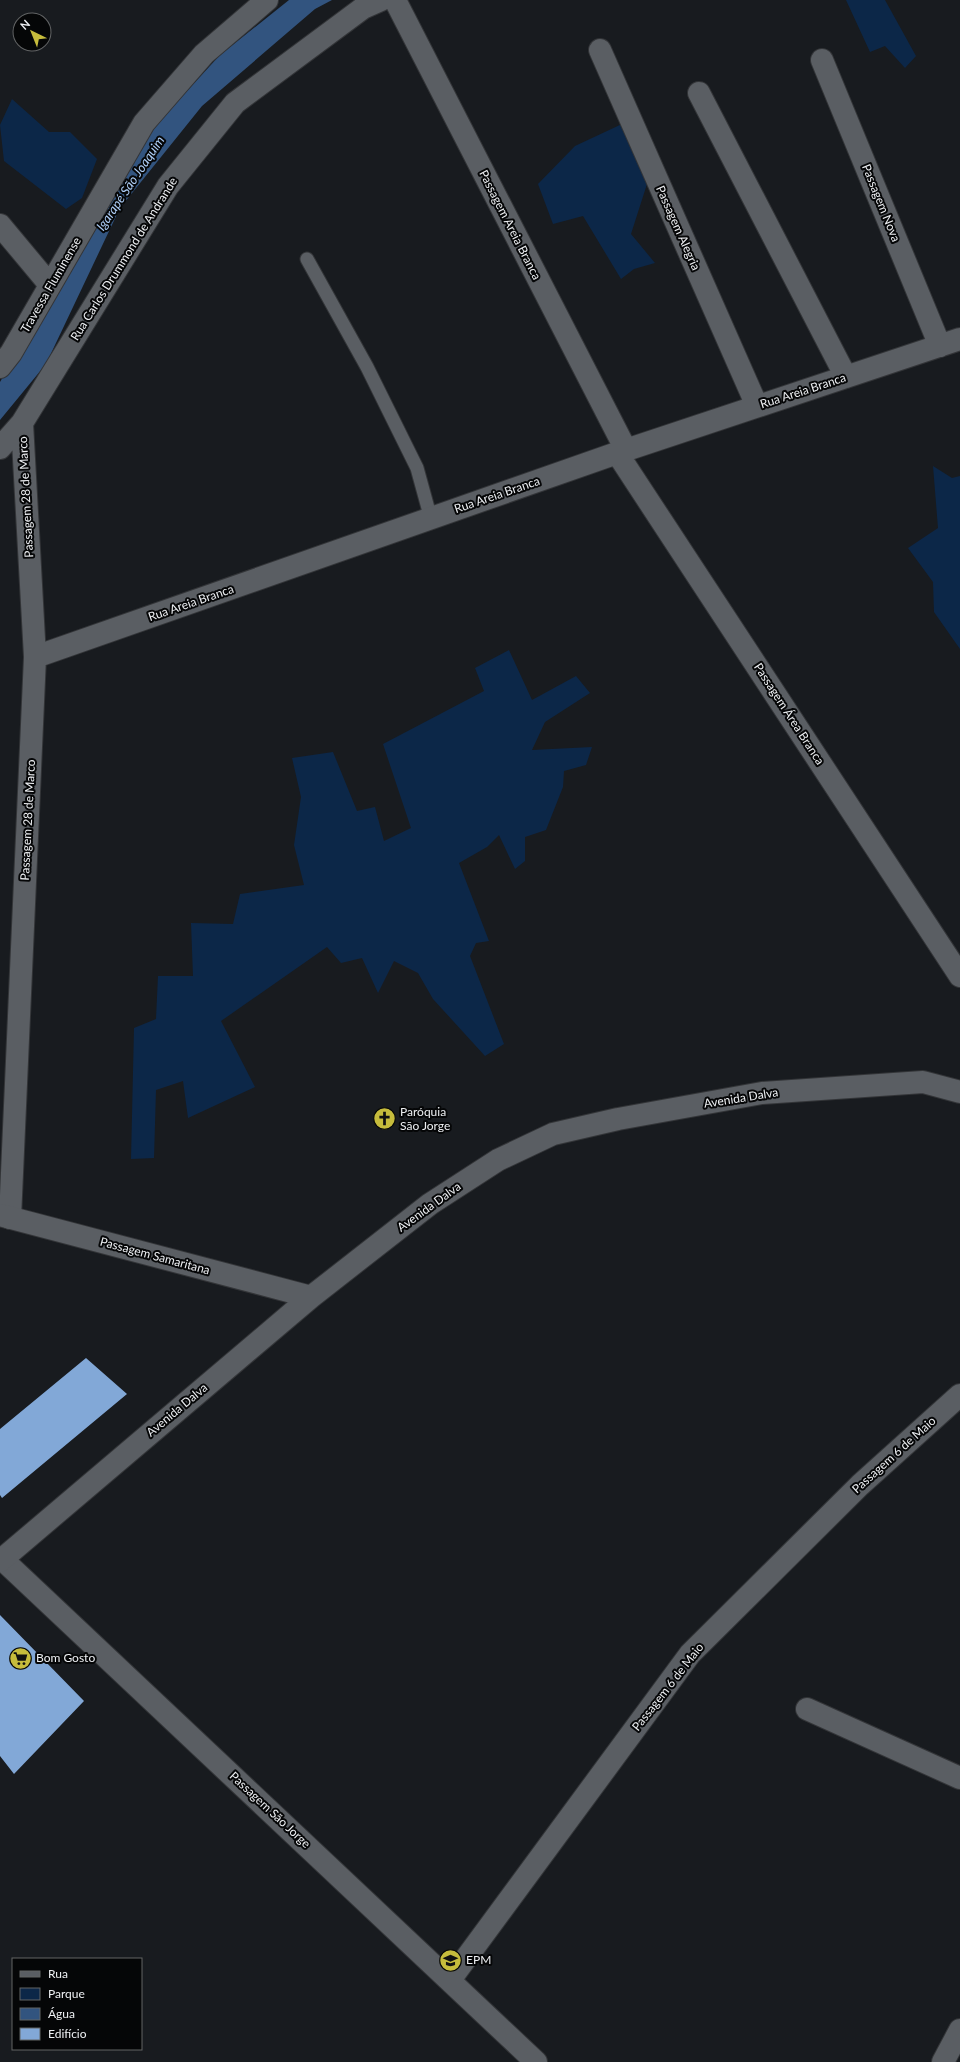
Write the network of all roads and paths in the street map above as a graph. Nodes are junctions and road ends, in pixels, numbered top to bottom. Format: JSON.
{"nodes":[{"id":1,"x":267,"y":0,"type":"edge"},
{"id":2,"x":381,"y":0,"type":"edge"},
{"id":3,"x":395,"y":0,"type":"edge"},
{"id":4,"x":600,"y":50,"type":"dead end"},
{"id":5,"x":822,"y":60,"type":"dead end"},
{"id":6,"x":699,"y":93,"type":"dead end"},
{"id":7,"x":0,"y":225,"type":"edge"},
{"id":8,"x":307,"y":259,"type":"dead end"},
{"id":9,"x":50,"y":285,"type":"junction"},
{"id":10,"x":950,"y":342,"type":"edge"},
{"id":11,"x":0,"y":367,"type":"edge"},
{"id":12,"x":846,"y":377,"type":"junction"},
{"id":13,"x":757,"y":406,"type":"junction"},
{"id":14,"x":22,"y":423,"type":"junction"},
{"id":15,"x":0,"y":448,"type":"edge"},
{"id":16,"x":622,"y":452,"type":"junction"},
{"id":17,"x":431,"y":519,"type":"junction"},
{"id":18,"x":35,"y":657,"type":"junction"},
{"id":19,"x":960,"y":976,"type":"edge"},
{"id":20,"x":960,"y":1092,"type":"edge"},
{"id":21,"x":5,"y":1217,"type":"edge"},
{"id":22,"x":310,"y":1297,"type":"junction"},
{"id":23,"x":960,"y":1395,"type":"edge"},
{"id":24,"x":1,"y":1560,"type":"edge"},
{"id":25,"x":806,"y":1709,"type":"dead end"},
{"id":26,"x":960,"y":1778,"type":"edge"},
{"id":27,"x":450,"y":1980,"type":"junction"},
{"id":28,"x":960,"y":2030,"type":"edge"},
{"id":29,"x":523,"y":2058,"type":"edge"},
{"id":30,"x":943,"y":2062,"type":"edge"}],
"edges":[{"from":1,"to":9,"type":"street","name":"Travessa Fluminense"},
{"from":2,"to":14,"type":"street","name":"Rua Carlos Drummond de Andrande"},
{"from":3,"to":16,"type":"street","name":"Passagem Areia Branca"},
{"from":4,"to":13,"type":"street","name":"Passagem Alegria"},
{"from":5,"to":10,"type":"street","name":"Passagem Nova"},
{"from":6,"to":12,"type":"street"},
{"from":7,"to":9,"type":"street"},
{"from":8,"to":17,"type":"lane"},
{"from":9,"to":11,"type":"street","name":"Travessa Fluminense"},
{"from":10,"to":12,"type":"street","name":"Rua Areia Branca"},
{"from":12,"to":13,"type":"street","name":"Rua Areia Branca"},
{"from":13,"to":16,"type":"street","name":"Rua Areia Branca"},
{"from":14,"to":15,"type":"street","name":"Rua Carlos Drummond de Andrande"},
{"from":14,"to":18,"type":"street","name":"Passagem 28 de Marco"},
{"from":16,"to":17,"type":"street","name":"Rua Areia Branca"},
{"from":16,"to":19,"type":"street","name":"Passagem Área Branca"},
{"from":17,"to":18,"type":"street","name":"Rua Areia Branca"},
{"from":18,"to":21,"type":"street","name":"Passagem 28 de Marco"},
{"from":20,"to":22,"type":"street","name":"Avenida Dalva"},
{"from":21,"to":22,"type":"street","name":"Passagem Samaritana"},
{"from":22,"to":24,"type":"street","name":"Avenida Dalva"},
{"from":23,"to":27,"type":"street","name":"Passagem 6 de Maio"},
{"from":24,"to":27,"type":"street","name":"Passagem São Jorge"},
{"from":25,"to":26,"type":"street"},
{"from":27,"to":29,"type":"street","name":"Passagem São Jorge"},
{"from":28,"to":30,"type":"street"}]}
